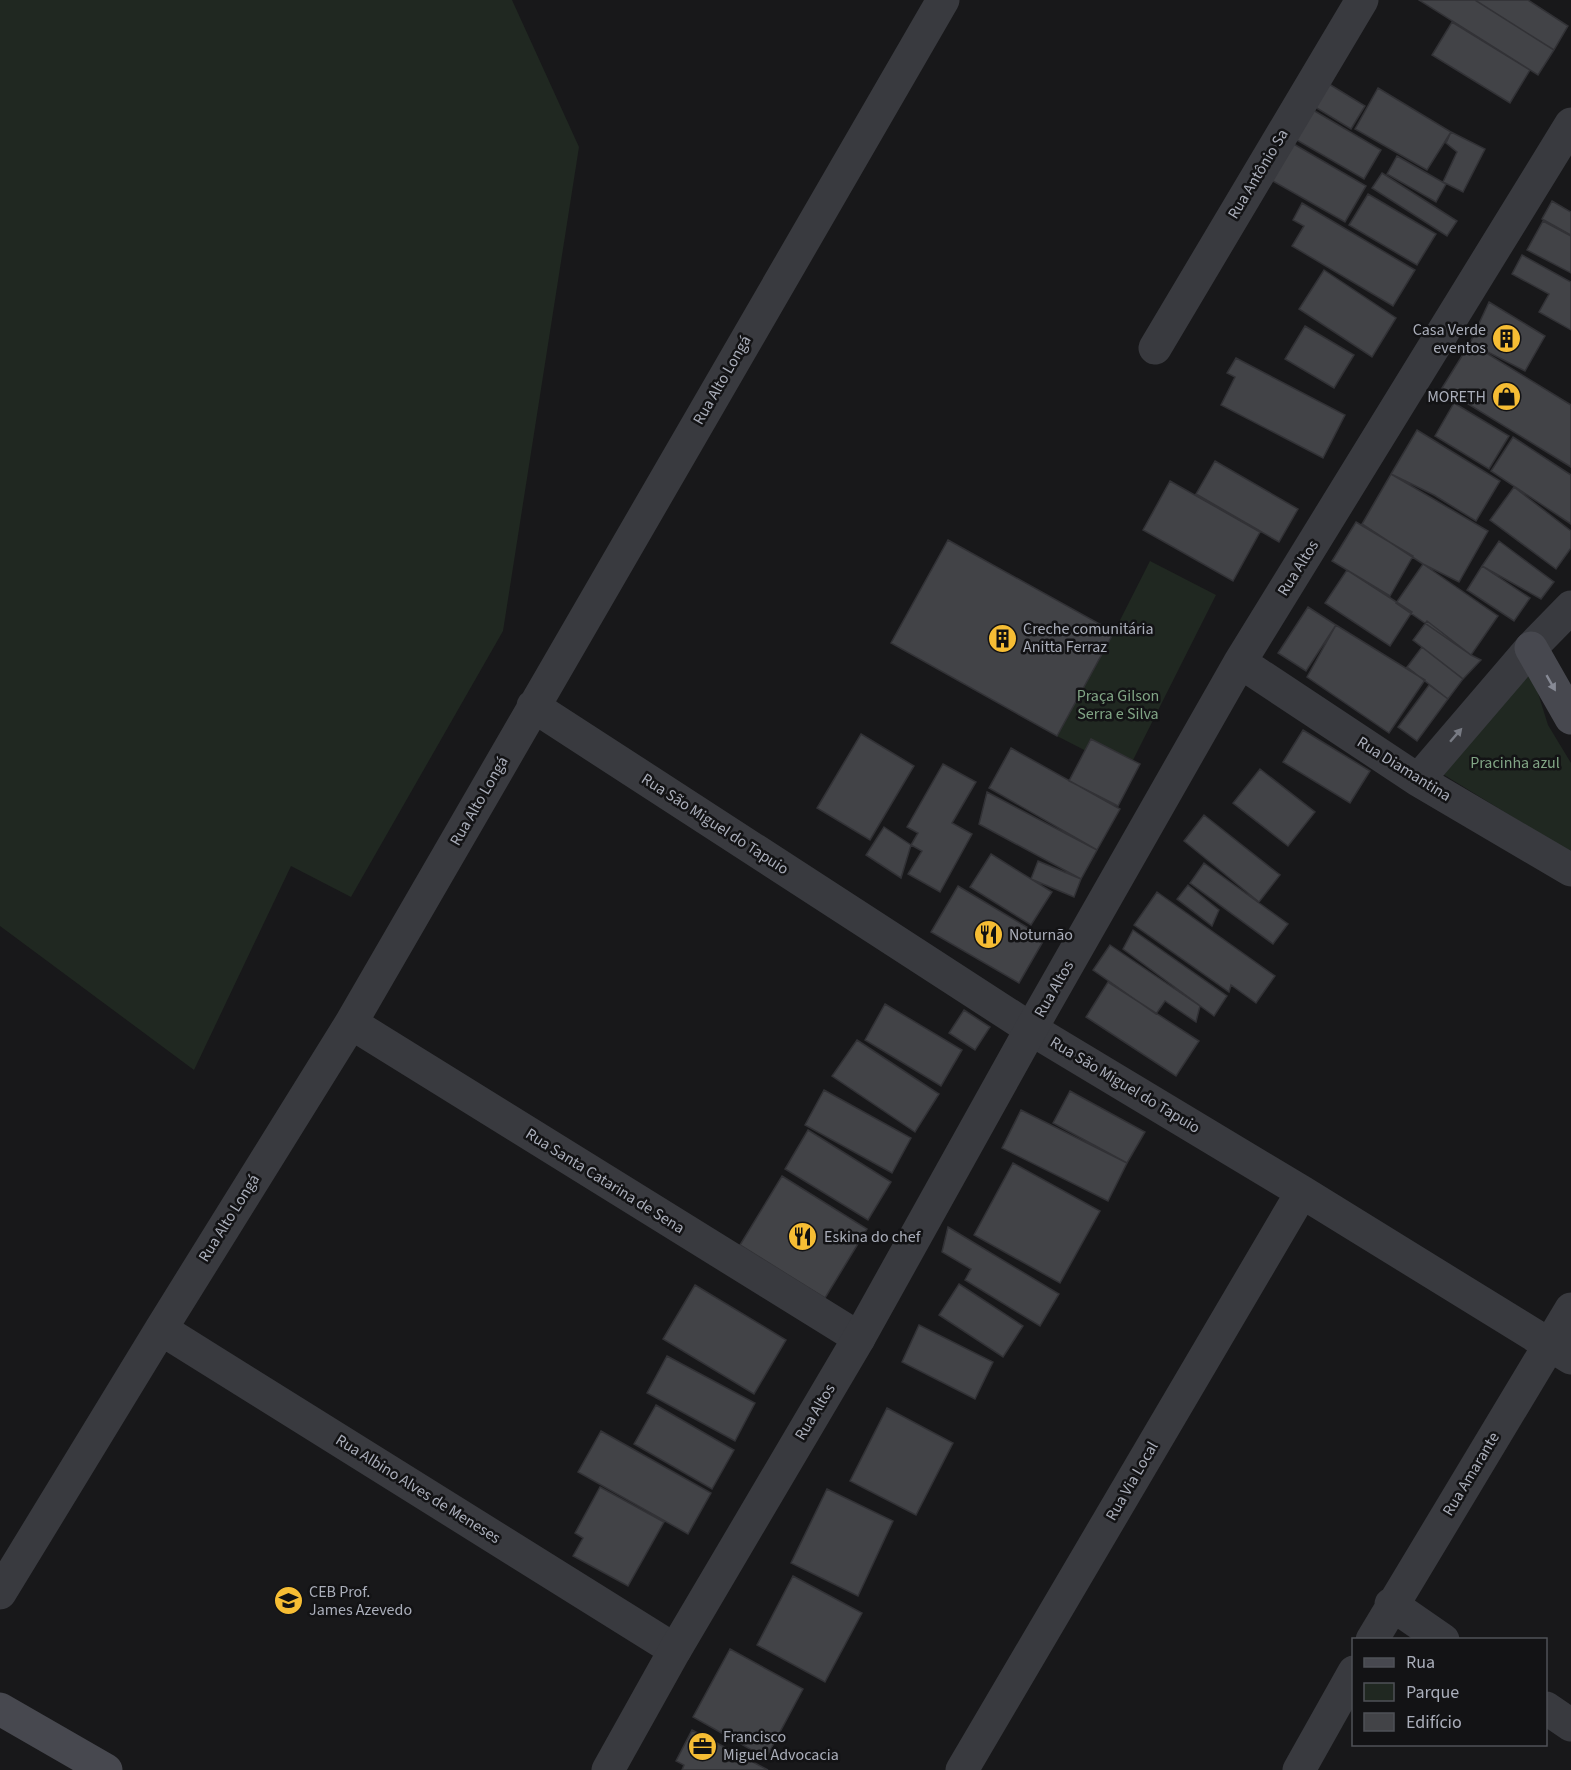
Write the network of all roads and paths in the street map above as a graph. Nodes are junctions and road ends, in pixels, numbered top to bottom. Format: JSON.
{"nodes":[{"id":1,"x":943,"y":0,"type":"edge"},
{"id":2,"x":1362,"y":0,"type":"edge"},
{"id":3,"x":1571,"y":124,"type":"edge"},
{"id":4,"x":1155,"y":348,"type":"dead end"},
{"id":5,"x":1571,"y":607,"type":"edge"},
{"id":6,"x":1531,"y":648,"type":"junction"},
{"id":7,"x":1240,"y":662,"type":"junction"},
{"id":8,"x":533,"y":706,"type":"junction"},
{"id":9,"x":1571,"y":718,"type":"edge"},
{"id":10,"x":1418,"y":780,"type":"junction"},
{"id":11,"x":1571,"y":870,"type":"edge"},
{"id":12,"x":351,"y":1023,"type":"junction"},
{"id":13,"x":1031,"y":1029,"type":"junction"},
{"id":14,"x":1302,"y":1192,"type":"junction"},
{"id":15,"x":1571,"y":1309,"type":"edge"},
{"id":16,"x":161,"y":1329,"type":"junction"},
{"id":17,"x":859,"y":1338,"type":"junction"},
{"id":18,"x":1560,"y":1352,"type":"edge"},
{"id":19,"x":0,"y":1593,"type":"edge"},
{"id":20,"x":1391,"y":1604,"type":"junction"},
{"id":21,"x":1372,"y":1638,"type":"edge"},
{"id":22,"x":1440,"y":1638,"type":"edge"},
{"id":23,"x":675,"y":1650,"type":"junction"},
{"id":24,"x":1352,"y":1674,"type":"edge"},
{"id":25,"x":0,"y":1709,"type":"edge"},
{"id":26,"x":1547,"y":1709,"type":"edge"},
{"id":27,"x":1571,"y":1725,"type":"edge"},
{"id":28,"x":106,"y":1770,"type":"edge"},
{"id":29,"x":608,"y":1770,"type":"edge"},
{"id":30,"x":962,"y":1770,"type":"edge"},
{"id":31,"x":1299,"y":1770,"type":"edge"}],
"edges":[{"from":1,"to":8,"type":"street","name":"Rua Alto Longá"},
{"from":2,"to":4,"type":"street","name":"Rua Antônio Sa"},
{"from":3,"to":7,"type":"street","name":"Rua Altos"},
{"from":5,"to":6,"type":"street"},
{"from":6,"to":9,"type":"main road","one_way":true},
{"from":10,"to":6,"type":"street","one_way":true},
{"from":7,"to":10,"type":"street","name":"Rua Diamantina"},
{"from":7,"to":13,"type":"street","name":"Rua Altos"},
{"from":8,"to":12,"type":"street","name":"Rua Alto Longá"},
{"from":8,"to":13,"type":"street","name":"Rua São Miguel do Tapuio"},
{"from":10,"to":11,"type":"street","name":"Rua Diamantina"},
{"from":12,"to":16,"type":"street","name":"Rua Alto Longá"},
{"from":12,"to":17,"type":"street","name":"Rua Santa Catarina de Sena"},
{"from":13,"to":14,"type":"street","name":"Rua São Miguel do Tapuio"},
{"from":13,"to":17,"type":"street","name":"Rua Altos"},
{"from":14,"to":18,"type":"street","name":"Rua São Miguel do Tapuio"},
{"from":14,"to":30,"type":"street","name":"Rua Via Local"},
{"from":15,"to":18,"type":"street","name":"Rua Amarante"},
{"from":16,"to":19,"type":"street","name":"Rua Alto Longá"},
{"from":16,"to":23,"type":"street","name":"Rua Albino Alves de Meneses"},
{"from":17,"to":23,"type":"street","name":"Rua Altos"},
{"from":18,"to":20,"type":"street","name":"Rua Amarante"},
{"from":20,"to":21,"type":"street","name":"Rua Amarante"},
{"from":20,"to":22,"type":"street"},
{"from":23,"to":29,"type":"street","name":"Rua Altos"},
{"from":24,"to":31,"type":"street"},
{"from":25,"to":28,"type":"main road"},
{"from":26,"to":27,"type":"street"}]}
